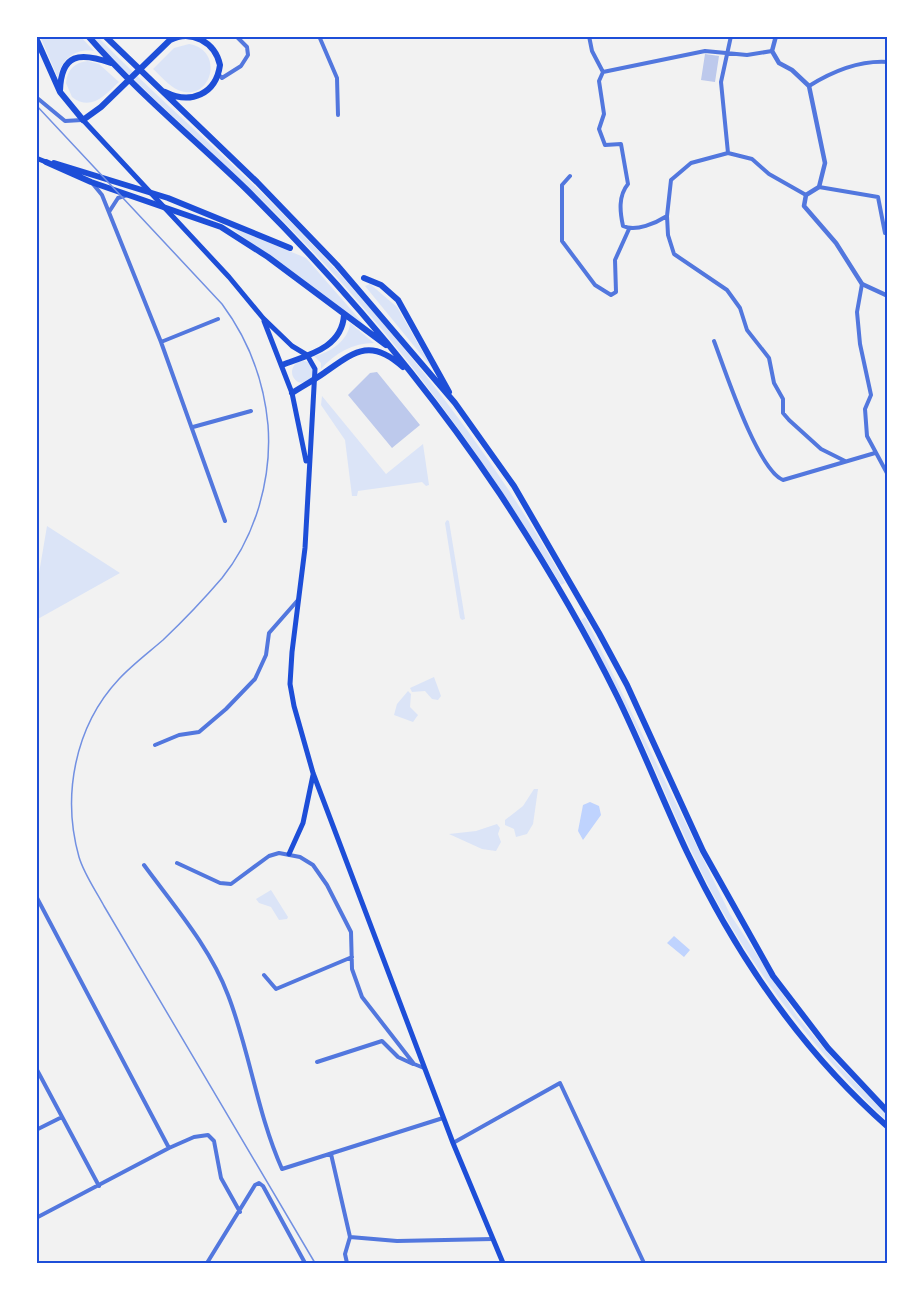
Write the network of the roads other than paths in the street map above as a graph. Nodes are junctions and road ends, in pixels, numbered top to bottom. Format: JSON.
{"nodes":[{"id":1,"x":88,"y":36,"type":"edge"},
{"id":2,"x":105,"y":36,"type":"edge"},
{"id":3,"x":178,"y":36,"type":"edge"},
{"id":4,"x":236,"y":36,"type":"edge"},
{"id":5,"x":319,"y":36,"type":"edge"},
{"id":6,"x":590,"y":36,"type":"edge"},
{"id":7,"x":731,"y":36,"type":"edge"},
{"id":8,"x":776,"y":36,"type":"edge"},
{"id":9,"x":36,"y":38,"type":"edge"},
{"id":10,"x":726,"y":51,"type":"junction"},
{"id":11,"x":772,"y":51,"type":"junction"},
{"id":12,"x":888,"y":62,"type":"edge"},
{"id":13,"x":111,"y":63,"type":"junction"},
{"id":14,"x":603,"y":72,"type":"junction"},
{"id":15,"x":219,"y":75,"type":"junction"},
{"id":16,"x":808,"y":86,"type":"junction"},
{"id":17,"x":160,"y":89,"type":"junction"},
{"id":18,"x":60,"y":92,"type":"junction"},
{"id":19,"x":36,"y":97,"type":"edge"},
{"id":20,"x":338,"y":115,"type":"dead end"},
{"id":21,"x":83,"y":120,"type":"junction"},
{"id":22,"x":728,"y":153,"type":"junction"},
{"id":23,"x":36,"y":158,"type":"edge"},
{"id":24,"x":46,"y":162,"type":"junction"},
{"id":25,"x":570,"y":176,"type":"dead end"},
{"id":26,"x":91,"y":182,"type":"junction"},
{"id":27,"x":819,"y":187,"type":"junction"},
{"id":28,"x":128,"y":194,"type":"junction"},
{"id":29,"x":806,"y":195,"type":"junction"},
{"id":30,"x":109,"y":212,"type":"junction"},
{"id":31,"x":667,"y":216,"type":"junction"},
{"id":32,"x":629,"y":229,"type":"junction"},
{"id":33,"x":885,"y":233,"type":"dead end"},
{"id":34,"x":290,"y":248,"type":"dead end"},
{"id":35,"x":364,"y":278,"type":"dead end"},
{"id":36,"x":862,"y":285,"type":"junction"},
{"id":37,"x":888,"y":296,"type":"edge"},
{"id":38,"x":344,"y":315,"type":"junction"},
{"id":39,"x":263,"y":318,"type":"junction"},
{"id":40,"x":218,"y":319,"type":"dead end"},
{"id":41,"x":714,"y":341,"type":"dead end"},
{"id":42,"x":161,"y":342,"type":"junction"},
{"id":43,"x":393,"y":350,"type":"junction"},
{"id":44,"x":307,"y":355,"type":"junction"},
{"id":45,"x":282,"y":365,"type":"junction"},
{"id":46,"x":412,"y":375,"type":"junction"},
{"id":47,"x":316,"y":378,"type":"junction"},
{"id":48,"x":292,"y":393,"type":"junction"},
{"id":49,"x":455,"y":403,"type":"junction"},
{"id":50,"x":251,"y":411,"type":"dead end"},
{"id":51,"x":193,"y":427,"type":"junction"},
{"id":52,"x":875,"y":453,"type":"junction"},
{"id":53,"x":845,"y":461,"type":"junction"},
{"id":54,"x":309,"y":471,"type":"junction"},
{"id":55,"x":888,"y":475,"type":"edge"},
{"id":56,"x":225,"y":521,"type":"dead end"},
{"id":57,"x":298,"y":600,"type":"junction"},
{"id":58,"x":155,"y":744,"type":"dead end"},
{"id":59,"x":313,"y":773,"type":"junction"},
{"id":60,"x":289,"y":854,"type":"junction"},
{"id":61,"x":177,"y":863,"type":"dead end"},
{"id":62,"x":144,"y":865,"type":"dead end"},
{"id":63,"x":36,"y":896,"type":"edge"},
{"id":64,"x":352,"y":957,"type":"junction"},
{"id":65,"x":264,"y":975,"type":"dead end"},
{"id":66,"x":317,"y":1062,"type":"dead end"},
{"id":67,"x":414,"y":1064,"type":"junction"},
{"id":68,"x":36,"y":1068,"type":"edge"},
{"id":69,"x":425,"y":1069,"type":"junction"},
{"id":70,"x":888,"y":1112,"type":"edge"},
{"id":71,"x":62,"y":1117,"type":"junction"},
{"id":72,"x":443,"y":1118,"type":"junction"},
{"id":73,"x":888,"y":1127,"type":"edge"},
{"id":74,"x":36,"y":1130,"type":"edge"},
{"id":75,"x":453,"y":1143,"type":"junction"},
{"id":76,"x":169,"y":1148,"type":"junction"},
{"id":77,"x":331,"y":1154,"type":"junction"},
{"id":78,"x":99,"y":1186,"type":"junction"},
{"id":79,"x":240,"y":1212,"type":"junction"},
{"id":80,"x":36,"y":1218,"type":"edge"},
{"id":81,"x":350,"y":1237,"type":"junction"},
{"id":82,"x":493,"y":1239,"type":"junction"},
{"id":83,"x":207,"y":1263,"type":"edge"},
{"id":84,"x":305,"y":1263,"type":"edge"},
{"id":85,"x":347,"y":1263,"type":"edge"},
{"id":86,"x":503,"y":1263,"type":"edge"},
{"id":87,"x":644,"y":1263,"type":"edge"}],
"edges":[{"from":1,"to":13,"type":"highway"},
{"from":2,"to":17,"type":"highway"},
{"from":3,"to":15,"type":"highway"},
{"from":3,"to":21,"type":"highway"},
{"from":4,"to":15,"type":"street"},
{"from":5,"to":20,"type":"street"},
{"from":6,"to":14,"type":"street"},
{"from":7,"to":10,"type":"street"},
{"from":8,"to":11,"type":"street"},
{"from":9,"to":18,"type":"highway"},
{"from":10,"to":11,"type":"street"},
{"from":10,"to":14,"type":"street"},
{"from":10,"to":22,"type":"street"},
{"from":11,"to":16,"type":"street"},
{"from":12,"to":16,"type":"street"},
{"from":13,"to":18,"type":"highway"},
{"from":13,"to":43,"type":"highway"},
{"from":14,"to":32,"type":"street"},
{"from":15,"to":17,"type":"highway"},
{"from":16,"to":27,"type":"street"},
{"from":17,"to":49,"type":"highway"},
{"from":18,"to":21,"type":"highway"},
{"from":19,"to":21,"type":"street"},
{"from":21,"to":39,"type":"main road"},
{"from":22,"to":29,"type":"street"},
{"from":22,"to":31,"type":"street"},
{"from":23,"to":24,"type":"main road"},
{"from":24,"to":26,"type":"highway"},
{"from":24,"to":34,"type":"highway"},
{"from":25,"to":32,"type":"street"},
{"from":26,"to":28,"type":"highway"},
{"from":26,"to":30,"type":"street"},
{"from":27,"to":29,"type":"street"},
{"from":27,"to":33,"type":"street"},
{"from":28,"to":30,"type":"street"},
{"from":28,"to":38,"type":"highway"},
{"from":29,"to":36,"type":"street"},
{"from":30,"to":42,"type":"street"},
{"from":31,"to":32,"type":"street"},
{"from":31,"to":53,"type":"street"},
{"from":35,"to":49,"type":"highway"},
{"from":36,"to":37,"type":"street"},
{"from":36,"to":52,"type":"street"},
{"from":38,"to":43,"type":"highway"},
{"from":38,"to":44,"type":"highway"},
{"from":39,"to":44,"type":"main road"},
{"from":39,"to":45,"type":"main road"},
{"from":40,"to":42,"type":"street"},
{"from":41,"to":53,"type":"street"},
{"from":42,"to":51,"type":"street"},
{"from":43,"to":46,"type":"highway"},
{"from":44,"to":45,"type":"highway"},
{"from":44,"to":47,"type":"main road"},
{"from":45,"to":48,"type":"main road"},
{"from":46,"to":47,"type":"highway"},
{"from":46,"to":73,"type":"highway"},
{"from":47,"to":48,"type":"highway"},
{"from":47,"to":54,"type":"main road"},
{"from":48,"to":54,"type":"main road"},
{"from":49,"to":70,"type":"highway"},
{"from":50,"to":51,"type":"street"},
{"from":51,"to":56,"type":"street"},
{"from":52,"to":53,"type":"street"},
{"from":52,"to":55,"type":"street"},
{"from":54,"to":57,"type":"main road"},
{"from":57,"to":58,"type":"street"},
{"from":57,"to":59,"type":"main road"},
{"from":59,"to":60,"type":"main road"},
{"from":59,"to":69,"type":"main road"},
{"from":60,"to":61,"type":"street"},
{"from":60,"to":64,"type":"street"},
{"from":62,"to":77,"type":"street"},
{"from":63,"to":76,"type":"street"},
{"from":64,"to":65,"type":"street"},
{"from":64,"to":67,"type":"street"},
{"from":66,"to":67,"type":"street"},
{"from":67,"to":69,"type":"street"},
{"from":68,"to":71,"type":"street"},
{"from":69,"to":72,"type":"main road"},
{"from":71,"to":74,"type":"street"},
{"from":71,"to":78,"type":"street"},
{"from":72,"to":75,"type":"main road"},
{"from":72,"to":77,"type":"street"},
{"from":75,"to":82,"type":"main road"},
{"from":75,"to":87,"type":"street"},
{"from":76,"to":78,"type":"street"},
{"from":76,"to":79,"type":"street"},
{"from":77,"to":81,"type":"street"},
{"from":78,"to":80,"type":"street"},
{"from":79,"to":83,"type":"street"},
{"from":79,"to":84,"type":"street"},
{"from":81,"to":82,"type":"street"},
{"from":81,"to":85,"type":"street"},
{"from":82,"to":86,"type":"main road"}]}
